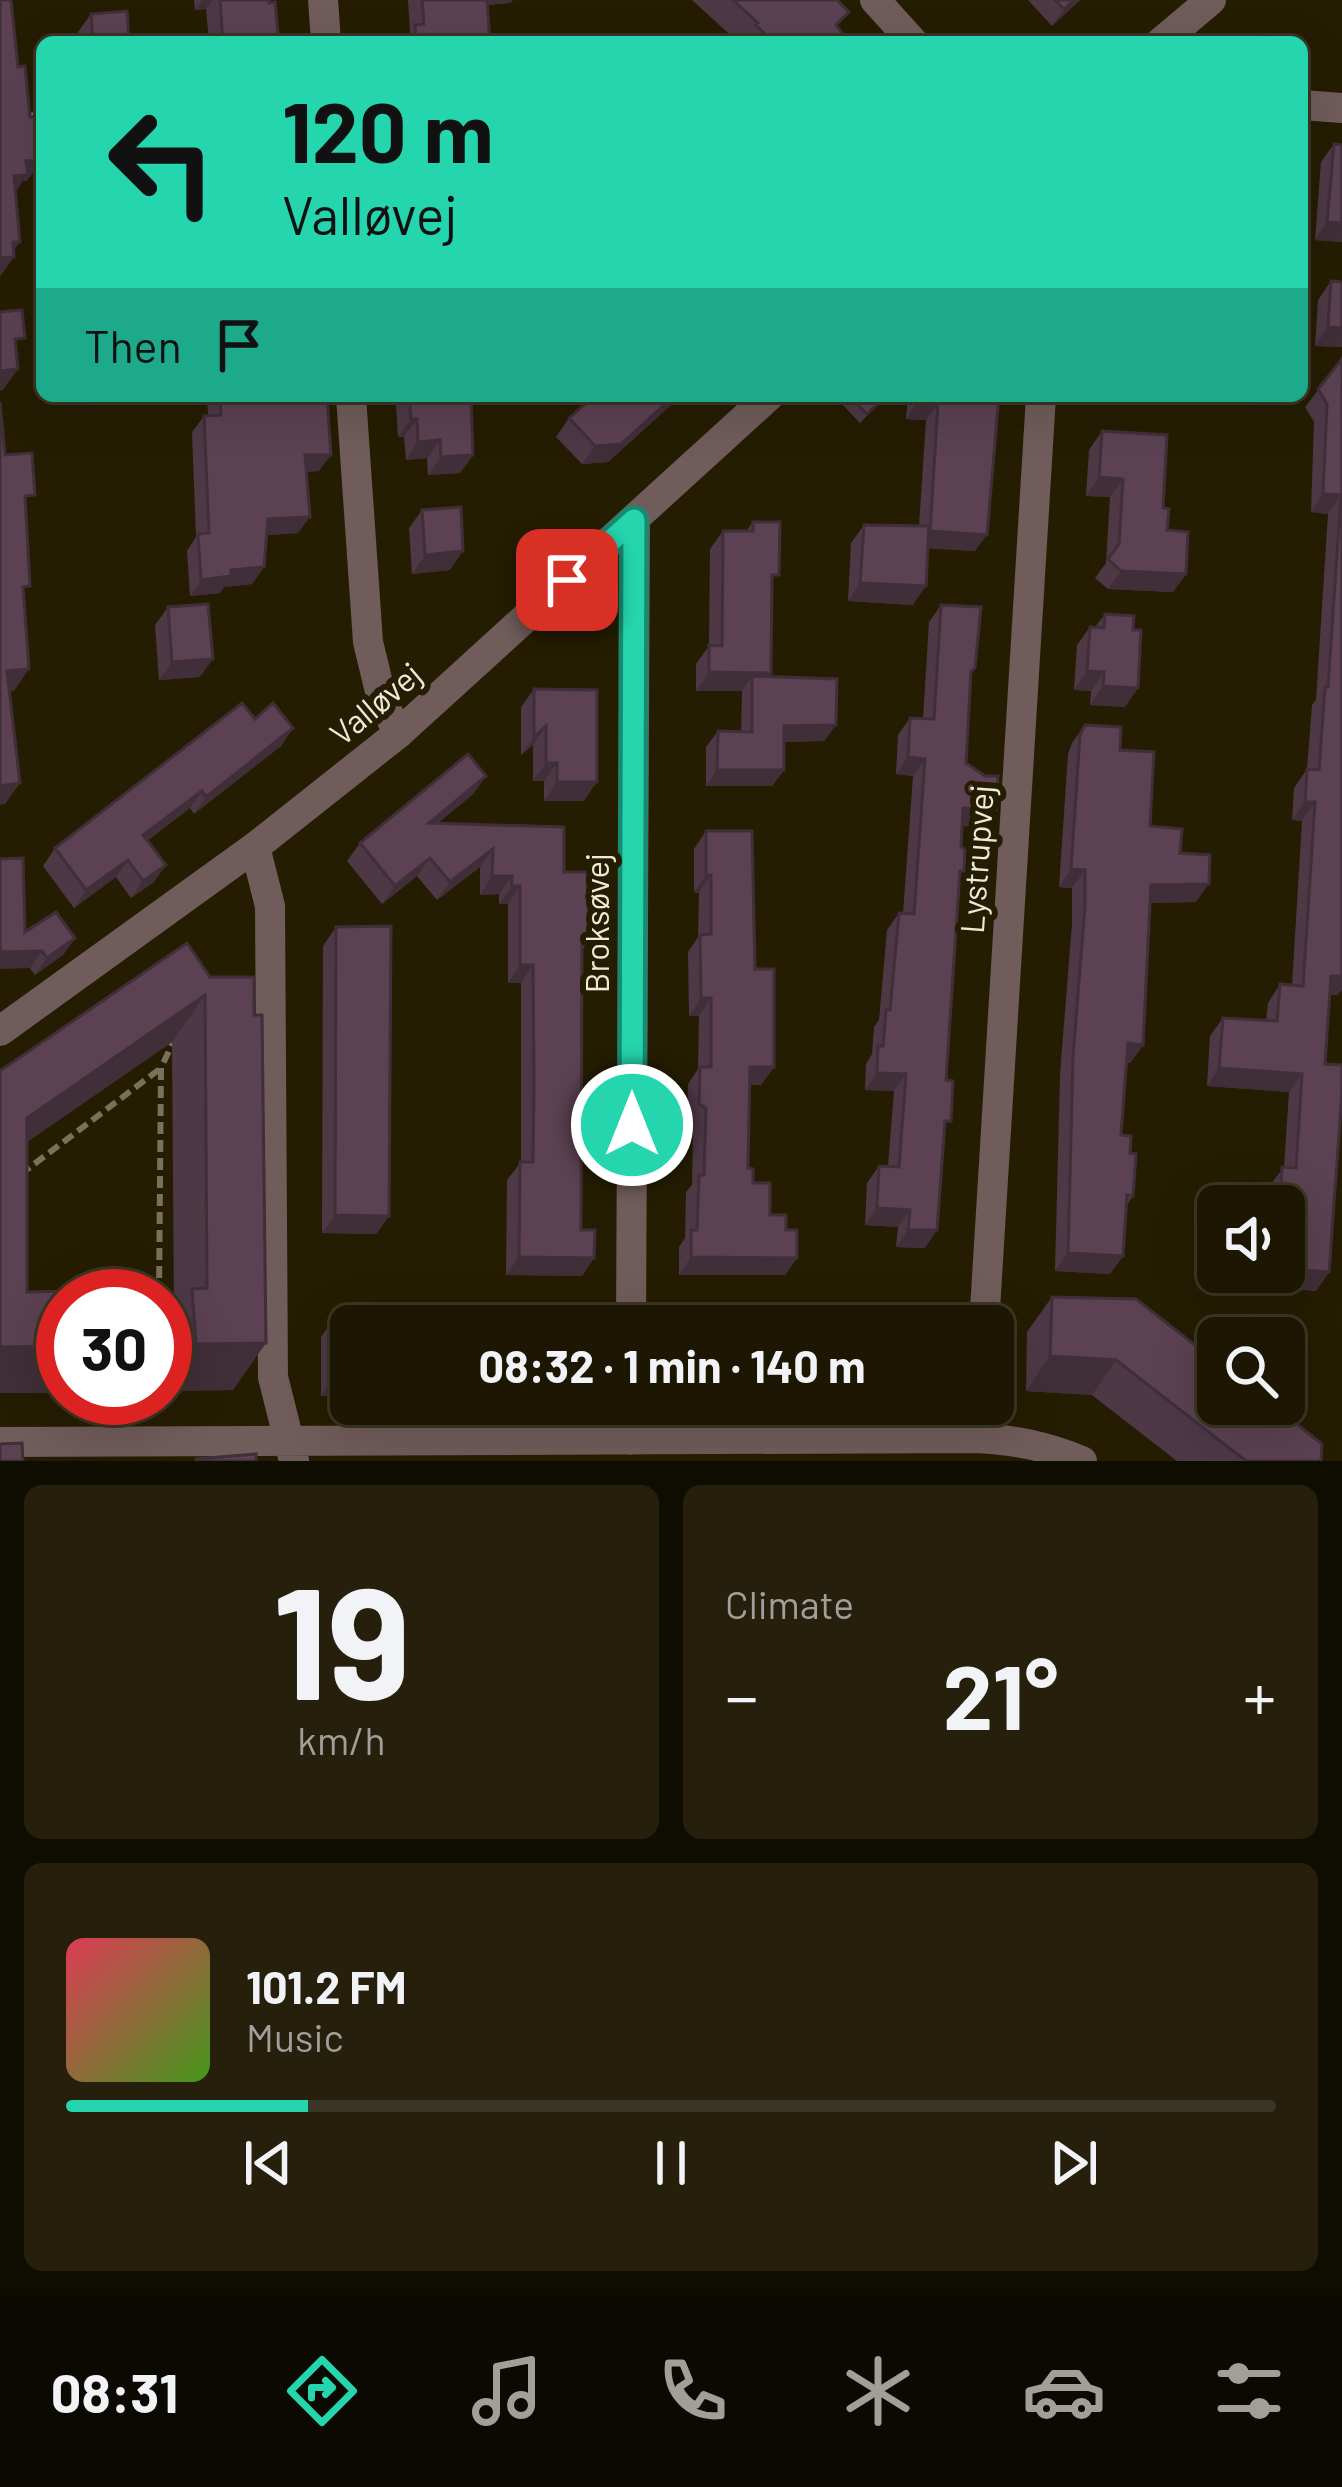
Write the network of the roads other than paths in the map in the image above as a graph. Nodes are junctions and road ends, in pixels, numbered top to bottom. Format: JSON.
{"nodes":[{"id":1,"x":323,"y":0,"type":"edge"},
{"id":2,"x":875,"y":0,"type":"edge"},
{"id":3,"x":1211,"y":0,"type":"edge"},
{"id":4,"x":326,"y":36,"type":"edge"},
{"id":5,"x":908,"y":36,"type":"edge"},
{"id":6,"x":1168,"y":36,"type":"edge"},
{"id":7,"x":1308,"y":106,"type":"edge"},
{"id":8,"x":1342,"y":109,"type":"edge"},
{"id":9,"x":351,"y":402,"type":"edge"},
{"id":10,"x":762,"y":402,"type":"edge"},
{"id":11,"x":1041,"y":402,"type":"edge"},
{"id":12,"x":634,"y":520,"type":"junction"},
{"id":13,"x":399,"y":733,"type":"junction"},
{"id":14,"x":255,"y":848,"type":"junction"},
{"id":15,"x":0,"y":1030,"type":"edge"},
{"id":16,"x":631,"y":1305,"type":"edge"},
{"id":17,"x":985,"y":1305,"type":"edge"},
{"id":18,"x":630,"y":1425,"type":"edge"},
{"id":19,"x":978,"y":1425,"type":"edge"},
{"id":20,"x":977,"y":1438,"type":"junction"},
{"id":21,"x":630,"y":1440,"type":"junction"},
{"id":22,"x":0,"y":1442,"type":"edge"},
{"id":23,"x":291,"y":1450,"type":"edge"},
{"id":24,"x":1082,"y":1461,"type":"edge"}],
"edges":[{"from":1,"to":4,"type":"street"},
{"from":2,"to":5,"type":"street"},
{"from":3,"to":6,"type":"street"},
{"from":7,"to":8,"type":"street"},
{"from":9,"to":13,"type":"street"},
{"from":10,"to":12,"type":"street","name":"Valløvej"},
{"from":11,"to":17,"type":"street","name":"Lystrupvej"},
{"from":12,"to":13,"type":"street","name":"Valløvej"},
{"from":12,"to":16,"type":"street","name":"Broksøvej"},
{"from":13,"to":14,"type":"street","name":"Valløvej"},
{"from":14,"to":15,"type":"street","name":"Valløvej"},
{"from":14,"to":23,"type":"street"},
{"from":18,"to":21,"type":"street"},
{"from":19,"to":20,"type":"street"},
{"from":20,"to":21,"type":"street"},
{"from":20,"to":24,"type":"street"},
{"from":21,"to":23,"type":"street"},
{"from":22,"to":23,"type":"street"}]}
